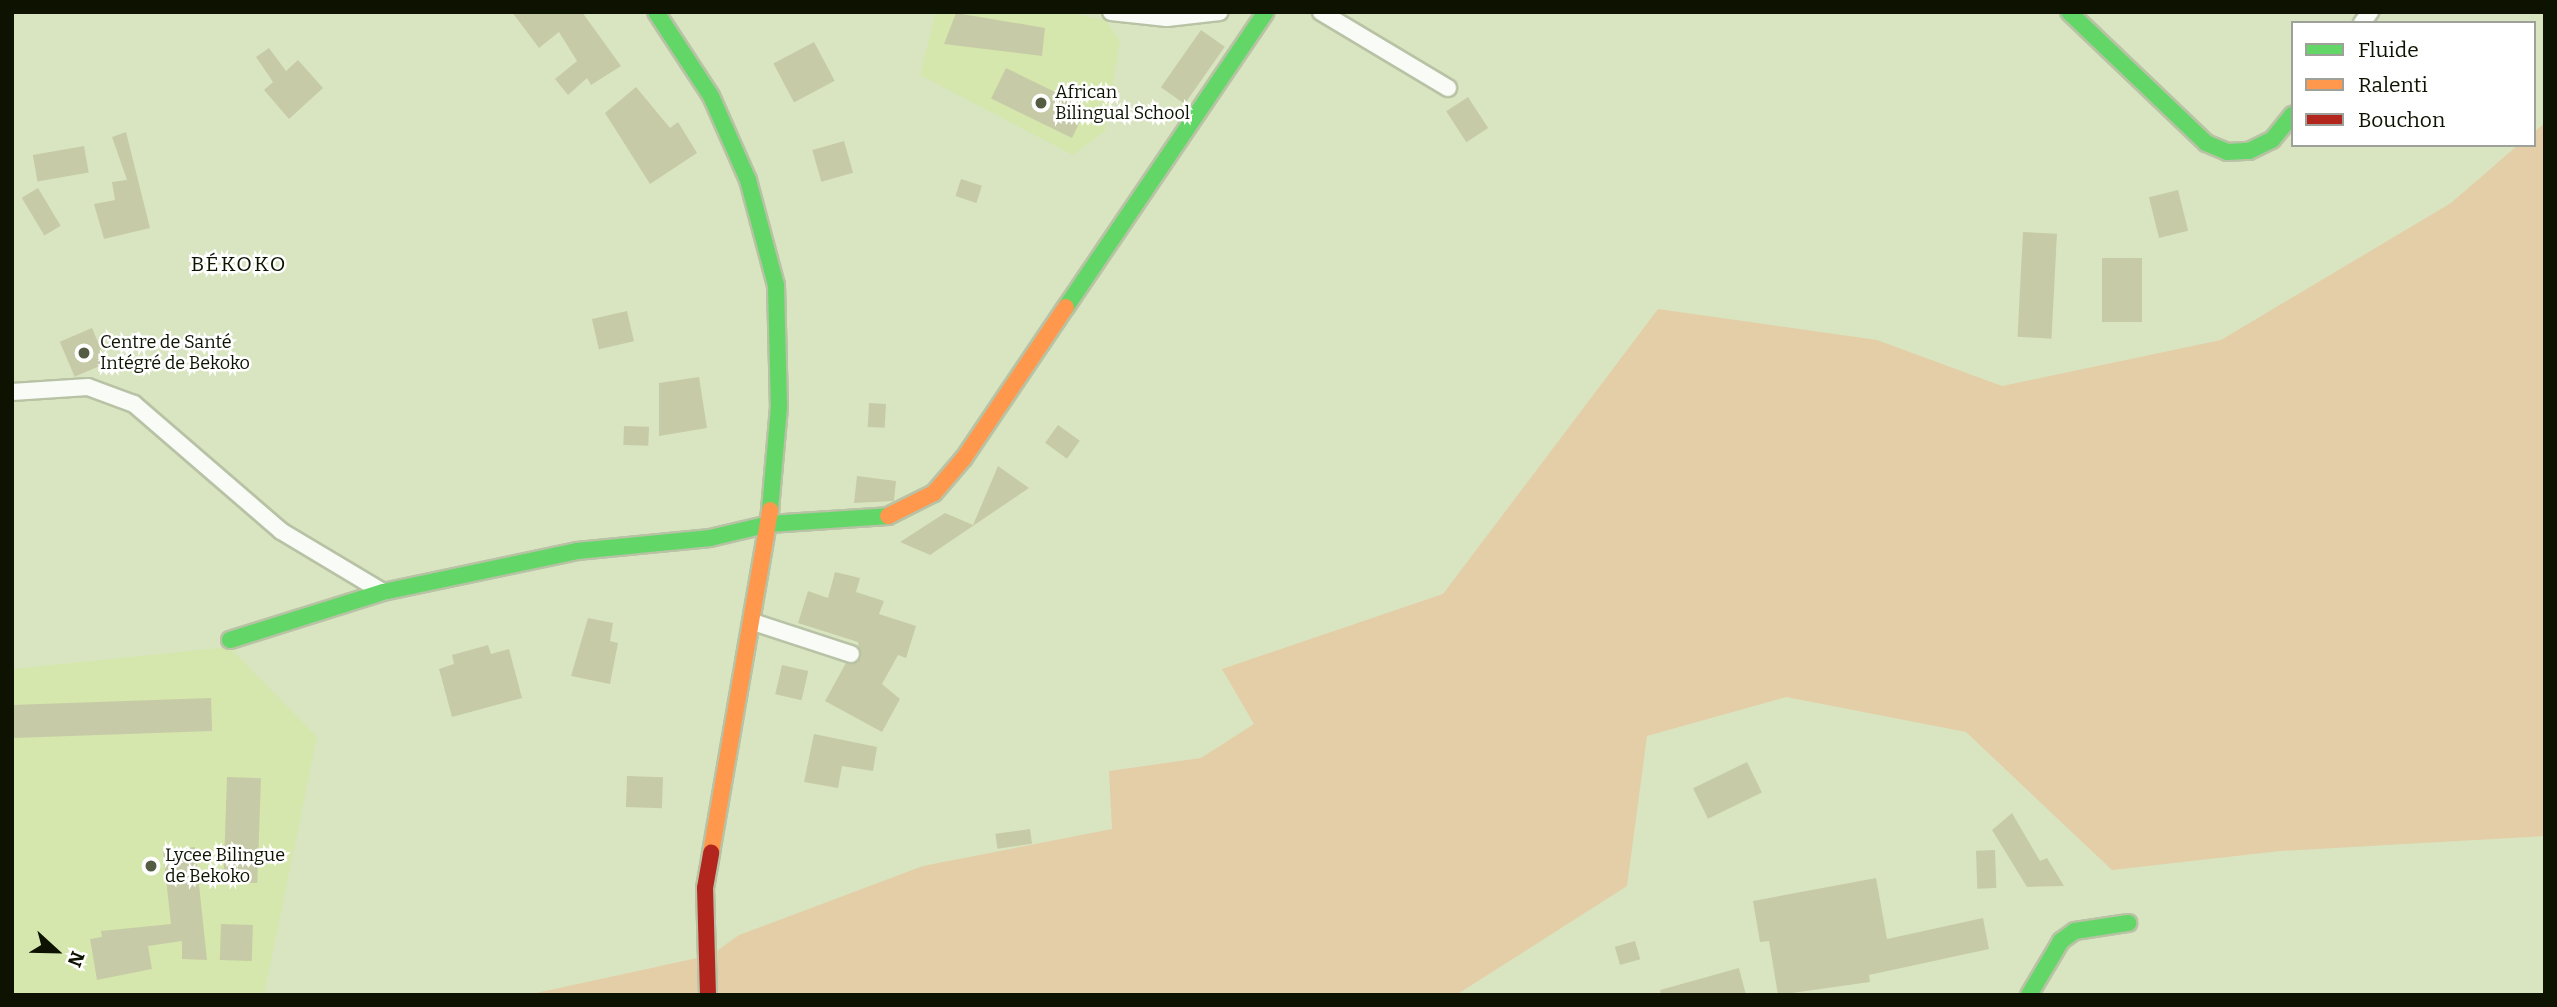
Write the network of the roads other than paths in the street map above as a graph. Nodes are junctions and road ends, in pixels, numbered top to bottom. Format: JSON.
{"nodes":[{"id":1,"x":656,"y":12,"type":"edge"},
{"id":2,"x":1111,"y":12,"type":"edge"},
{"id":3,"x":1220,"y":12,"type":"edge"},
{"id":4,"x":1266,"y":12,"type":"edge"},
{"id":5,"x":1321,"y":12,"type":"edge"},
{"id":6,"x":2069,"y":12,"type":"edge"},
{"id":7,"x":1448,"y":88,"type":"dead end"},
{"id":8,"x":2291,"y":116,"type":"edge"},
{"id":9,"x":12,"y":392,"type":"edge"},
{"id":10,"x":769,"y":524,"type":"junction"},
{"id":11,"x":383,"y":592,"type":"junction"},
{"id":12,"x":753,"y":622,"type":"junction"},
{"id":13,"x":230,"y":640,"type":"dead end"},
{"id":14,"x":851,"y":654,"type":"dead end"},
{"id":15,"x":2128,"y":923,"type":"dead end"},
{"id":16,"x":708,"y":995,"type":"edge"},
{"id":17,"x":2029,"y":995,"type":"edge"}],
"edges":[{"from":1,"to":10,"type":"street"},
{"from":2,"to":3,"type":"street"},
{"from":4,"to":10,"type":"street"},
{"from":5,"to":7,"type":"street"},
{"from":6,"to":8,"type":"street"},
{"from":9,"to":11,"type":"street"},
{"from":10,"to":11,"type":"street"},
{"from":10,"to":12,"type":"street"},
{"from":11,"to":13,"type":"street"},
{"from":12,"to":14,"type":"street"},
{"from":12,"to":16,"type":"street"},
{"from":15,"to":17,"type":"street"}]}
